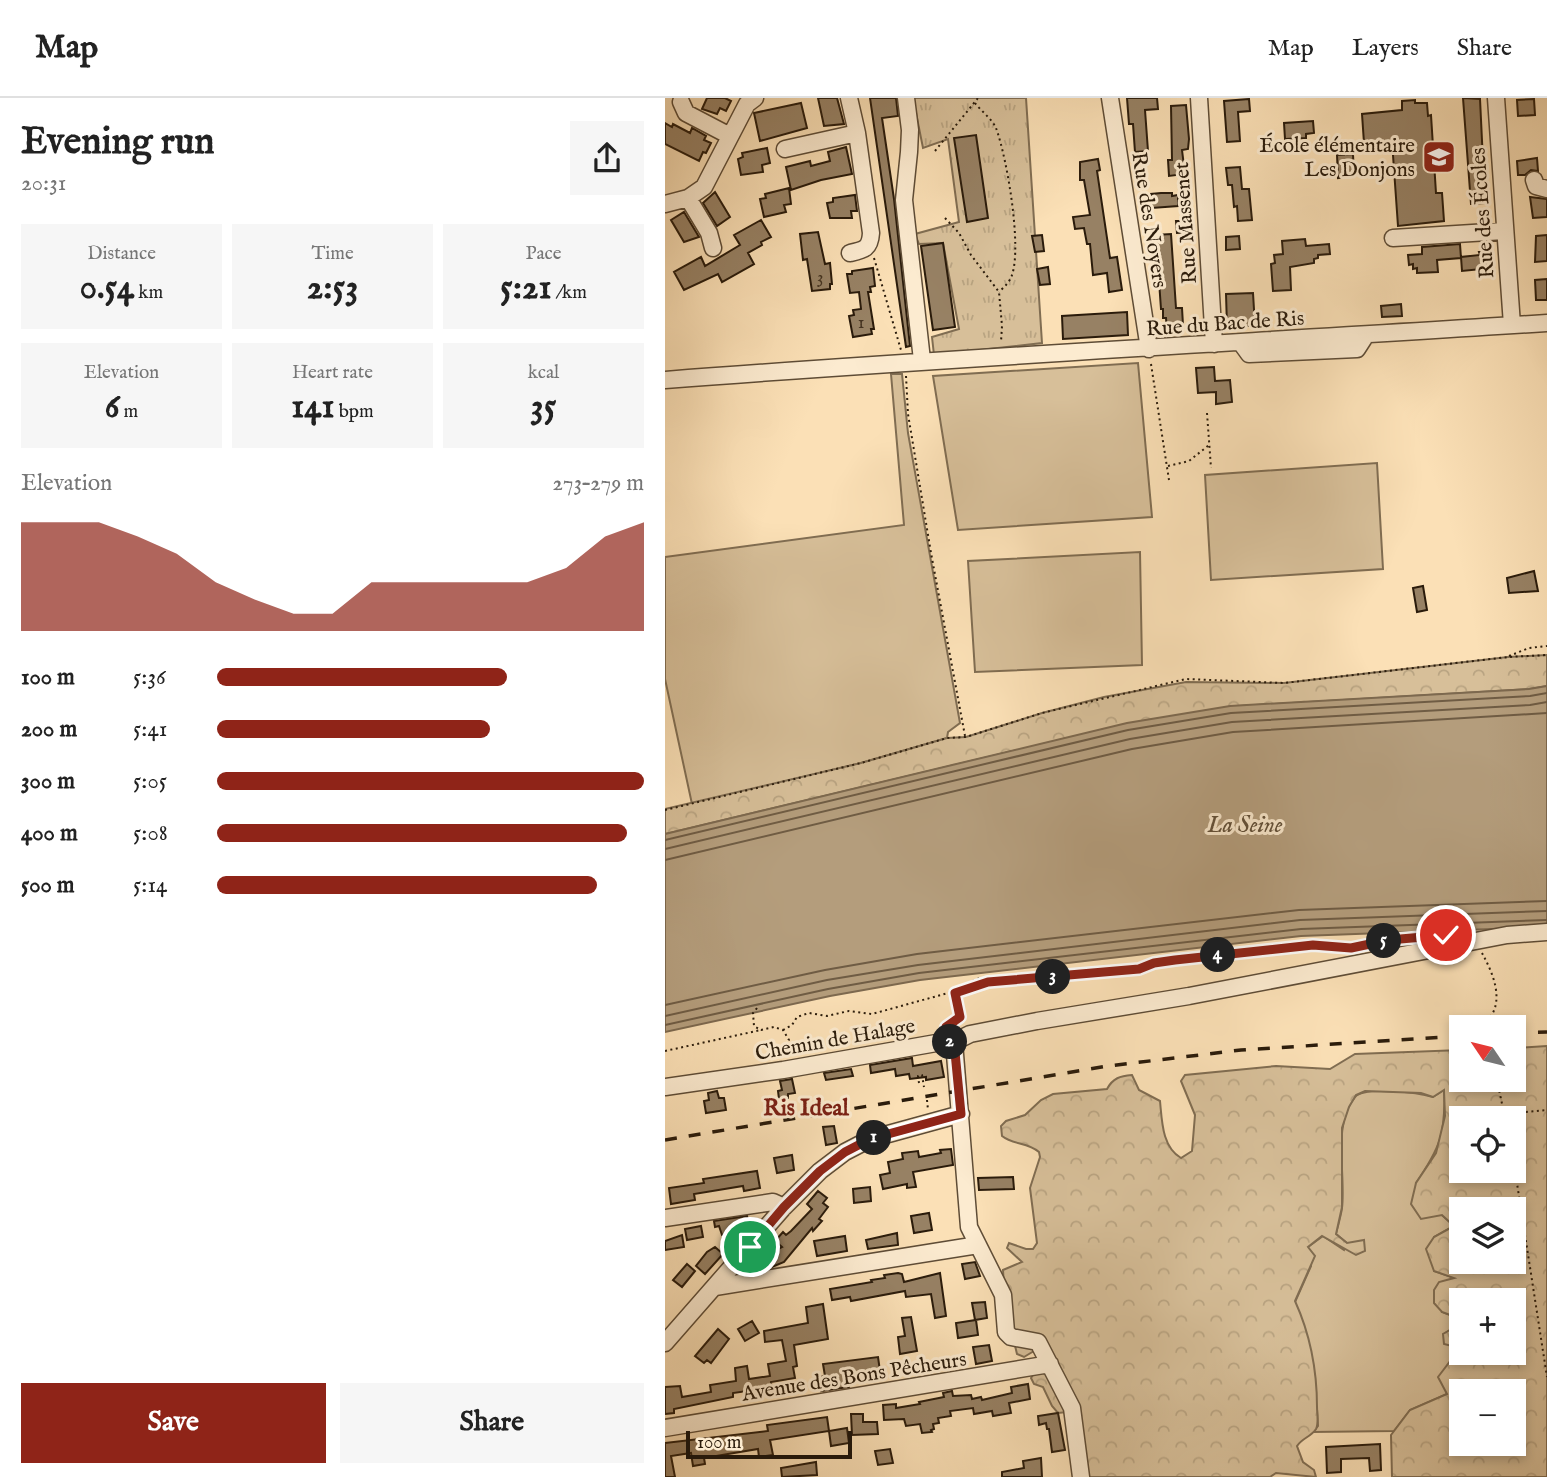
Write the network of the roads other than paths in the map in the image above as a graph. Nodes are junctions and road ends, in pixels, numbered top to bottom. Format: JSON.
{"nodes":[{"id":1,"x":755,"y":98,"type":"edge"},
{"id":2,"x":849,"y":98,"type":"edge"},
{"id":3,"x":906,"y":98,"type":"edge"},
{"id":4,"x":1110,"y":98,"type":"edge"},
{"id":5,"x":1199,"y":98,"type":"edge"},
{"id":6,"x":1496,"y":98,"type":"edge"},
{"id":7,"x":681,"y":102,"type":"dead end"},
{"id":8,"x":857,"y":133,"type":"junction"},
{"id":9,"x":730,"y":136,"type":"junction"},
{"id":10,"x":785,"y":149,"type":"dead end"},
{"id":11,"x":688,"y":198,"type":"junction"},
{"id":12,"x":665,"y":204,"type":"edge"},
{"id":13,"x":1504,"y":231,"type":"junction"},
{"id":14,"x":1393,"y":238,"type":"dead end"},
{"id":15,"x":713,"y":248,"type":"dead end"},
{"id":16,"x":850,"y":253,"type":"dead end"},
{"id":17,"x":1547,"y":323,"type":"edge"},
{"id":18,"x":1512,"y":325,"type":"junction"},
{"id":19,"x":1214,"y":344,"type":"junction"},
{"id":20,"x":1149,"y":349,"type":"junction"},
{"id":21,"x":922,"y":360,"type":"junction"},
{"id":22,"x":665,"y":380,"type":"edge"},
{"id":23,"x":1547,"y":932,"type":"edge"},
{"id":24,"x":948,"y":1042,"type":"junction"},
{"id":25,"x":665,"y":1087,"type":"edge"},
{"id":26,"x":961,"y":1114,"type":"junction"},
{"id":27,"x":784,"y":1207,"type":"junction"},
{"id":28,"x":665,"y":1218,"type":"edge"},
{"id":29,"x":978,"y":1245,"type":"junction"},
{"id":30,"x":715,"y":1287,"type":"junction"},
{"id":31,"x":665,"y":1343,"type":"edge"},
{"id":32,"x":1050,"y":1364,"type":"junction"},
{"id":33,"x":665,"y":1428,"type":"edge"},
{"id":34,"x":1081,"y":1477,"type":"edge"}],
"edges":[{"from":1,"to":9,"type":"street"},
{"from":2,"to":8,"type":"street"},
{"from":3,"to":21,"type":"street"},
{"from":4,"to":20,"type":"street","name":"Rue des Noyers"},
{"from":5,"to":19,"type":"street","name":"Rue Massenet"},
{"from":6,"to":13,"type":"street","name":"Rue des Écoles"},
{"from":7,"to":9,"type":"street"},
{"from":8,"to":10,"type":"street"},
{"from":8,"to":16,"type":"street"},
{"from":9,"to":11,"type":"street"},
{"from":11,"to":12,"type":"street"},
{"from":11,"to":15,"type":"street"},
{"from":13,"to":14,"type":"street"},
{"from":13,"to":18,"type":"street","name":"Rue des Écoles"},
{"from":17,"to":18,"type":"street","name":"Rue du Bac de Ris"},
{"from":18,"to":19,"type":"street","name":"Rue du Bac de Ris"},
{"from":19,"to":20,"type":"street","name":"Rue du Bac de Ris"},
{"from":20,"to":21,"type":"street","name":"Rue du Bac de Ris"},
{"from":21,"to":22,"type":"street","name":"Rue du Bac de Ris"},
{"from":23,"to":24,"type":"street","name":"Chemin de Halage"},
{"from":24,"to":25,"type":"street","name":"Chemin de Halage"},
{"from":24,"to":26,"type":"street"},
{"from":26,"to":27,"type":"street"},
{"from":26,"to":29,"type":"street"},
{"from":27,"to":28,"type":"street"},
{"from":27,"to":30,"type":"street"},
{"from":29,"to":30,"type":"street"},
{"from":29,"to":32,"type":"street"},
{"from":30,"to":31,"type":"street"},
{"from":32,"to":33,"type":"street","name":"Avenue des Bons Pêcheurs"},
{"from":32,"to":34,"type":"street"}]}
